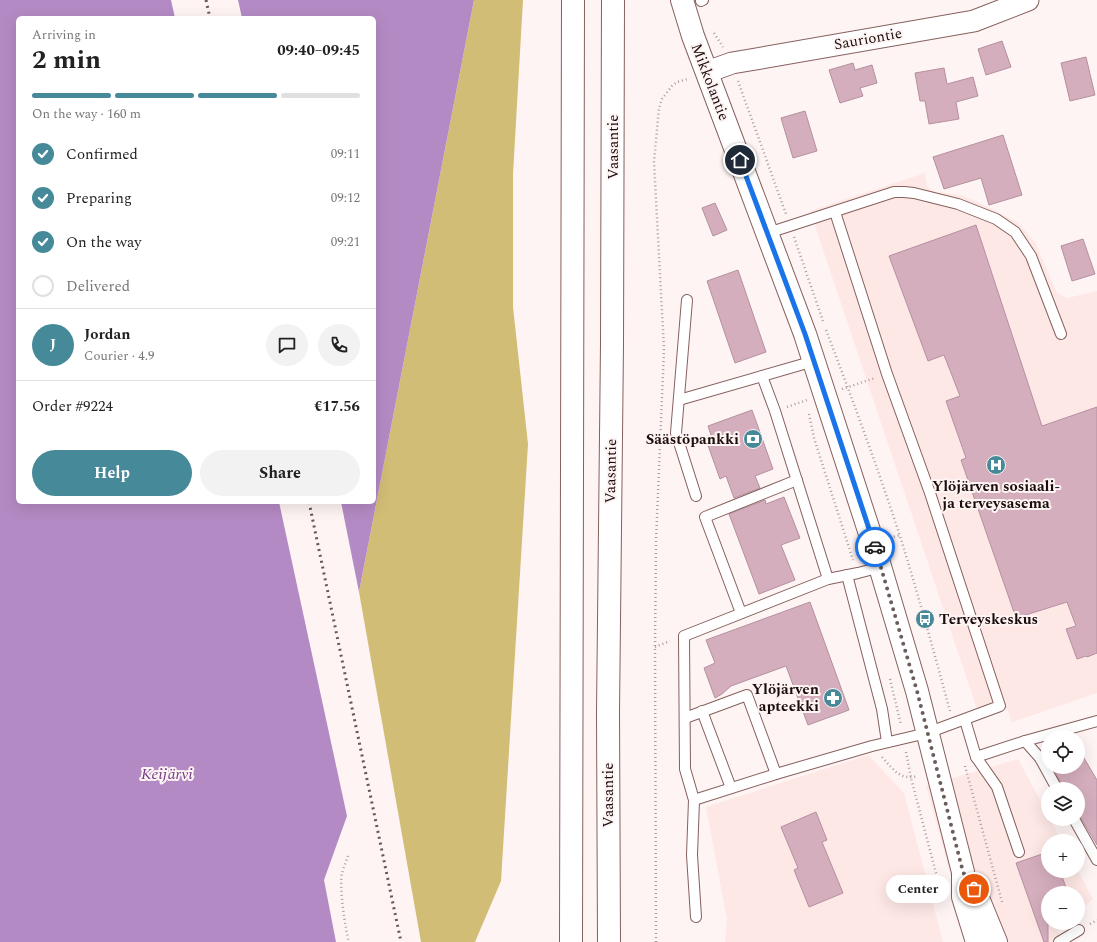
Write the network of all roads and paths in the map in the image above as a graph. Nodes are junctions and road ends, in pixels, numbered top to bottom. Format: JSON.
{"nodes":[{"id":1,"x":573,"y":0,"type":"edge"},
{"id":2,"x":613,"y":0,"type":"edge"},
{"id":3,"x":695,"y":0,"type":"edge"},
{"id":4,"x":1022,"y":1,"type":"edge"},
{"id":5,"x":693,"y":77,"type":"junction"},
{"id":6,"x":835,"y":212,"type":"junction"},
{"id":7,"x":768,"y":233,"type":"junction"},
{"id":8,"x":687,"y":300,"type":"dead end"},
{"id":9,"x":1061,"y":334,"type":"dead end"},
{"id":10,"x":805,"y":364,"type":"junction"},
{"id":11,"x":887,"y":374,"type":"junction"},
{"id":12,"x":762,"y":376,"type":"junction"},
{"id":13,"x":848,"y":387,"type":"dead end"},
{"id":14,"x":679,"y":400,"type":"junction"},
{"id":15,"x":797,"y":480,"type":"junction"},
{"id":16,"x":696,"y":496,"type":"dead end"},
{"id":17,"x":881,"y":567,"type":"junction"},
{"id":18,"x":858,"y":573,"type":"junction"},
{"id":19,"x":847,"y":575,"type":"junction"},
{"id":20,"x":828,"y":579,"type":"junction"},
{"id":21,"x":742,"y":612,"type":"junction"},
{"id":22,"x":889,"y":675,"type":"dead end"},
{"id":23,"x":702,"y":711,"type":"junction"},
{"id":24,"x":685,"y":718,"type":"junction"},
{"id":25,"x":965,"y":720,"type":"junction"},
{"id":26,"x":1097,"y":721,"type":"edge"},
{"id":27,"x":927,"y":733,"type":"junction"},
{"id":28,"x":904,"y":738,"type":"junction"},
{"id":29,"x":1025,"y":741,"type":"junction"},
{"id":30,"x":887,"y":742,"type":"junction"},
{"id":31,"x":976,"y":757,"type":"junction"},
{"id":32,"x":776,"y":774,"type":"junction"},
{"id":33,"x":1052,"y":782,"type":"edge"},
{"id":34,"x":731,"y":788,"type":"junction"},
{"id":35,"x":694,"y":800,"type":"junction"},
{"id":36,"x":1078,"y":826,"type":"edge"},
{"id":37,"x":1019,"y":852,"type":"dead end"},
{"id":38,"x":348,"y":856,"type":"dead end"},
{"id":39,"x":1097,"y":860,"type":"edge"},
{"id":40,"x":963,"y":872,"type":"junction"},
{"id":41,"x":943,"y":897,"type":"dead end"},
{"id":42,"x":696,"y":917,"type":"dead end"},
{"id":43,"x":1079,"y":930,"type":"dead end"},
{"id":44,"x":349,"y":942,"type":"edge"},
{"id":45,"x":571,"y":942,"type":"edge"},
{"id":46,"x":609,"y":942,"type":"edge"},
{"id":47,"x":656,"y":942,"type":"edge"},
{"id":48,"x":977,"y":942,"type":"edge"},
{"id":49,"x":996,"y":942,"type":"edge"},
{"id":50,"x":1059,"y":942,"type":"edge"}],
"edges":[{"from":1,"to":45,"type":"main road"},
{"from":2,"to":46,"type":"main road","name":"Vaasantie"},
{"from":3,"to":5,"type":"main road","name":"Mikkolantie"},
{"from":4,"to":5,"type":"street","name":"Sauriontie"},
{"from":5,"to":7,"type":"main road","name":"Mikkolantie"},
{"from":5,"to":47,"type":"path"},
{"from":6,"to":7,"type":"lane"},
{"from":6,"to":9,"type":"lane"},
{"from":6,"to":11,"type":"lane"},
{"from":7,"to":10,"type":"main road","name":"Mikkolantie"},
{"from":8,"to":14,"type":"lane"},
{"from":10,"to":12,"type":"lane"},
{"from":10,"to":17,"type":"main road","name":"Mikkolantie"},
{"from":10,"to":18,"type":"path"},
{"from":11,"to":13,"type":"path"},
{"from":11,"to":25,"type":"lane"},
{"from":12,"to":14,"type":"lane"},
{"from":12,"to":15,"type":"lane"},
{"from":14,"to":16,"type":"lane"},
{"from":15,"to":20,"type":"lane"},
{"from":15,"to":21,"type":"lane"},
{"from":17,"to":18,"type":"lane"},
{"from":17,"to":27,"type":"main road","name":"Mikkolantie"},
{"from":18,"to":19,"type":"lane"},
{"from":19,"to":20,"type":"lane"},
{"from":19,"to":30,"type":"lane"},
{"from":20,"to":21,"type":"lane"},
{"from":21,"to":24,"type":"lane"},
{"from":22,"to":28,"type":"path"},
{"from":23,"to":24,"type":"lane"},
{"from":23,"to":32,"type":"lane"},
{"from":23,"to":34,"type":"lane"},
{"from":24,"to":35,"type":"lane"},
{"from":25,"to":27,"type":"lane"},
{"from":25,"to":31,"type":"lane"},
{"from":26,"to":29,"type":"lane"},
{"from":27,"to":28,"type":"lane"},
{"from":27,"to":40,"type":"main road","name":"Mikkolantie"},
{"from":28,"to":30,"type":"lane"},
{"from":28,"to":41,"type":"path"},
{"from":29,"to":31,"type":"lane"},
{"from":29,"to":33,"type":"lane"},
{"from":30,"to":32,"type":"lane"},
{"from":31,"to":37,"type":"lane"},
{"from":32,"to":34,"type":"lane"},
{"from":34,"to":35,"type":"lane"},
{"from":35,"to":42,"type":"lane"},
{"from":36,"to":39,"type":"lane"},
{"from":38,"to":44,"type":"path"},
{"from":40,"to":48,"type":"main road","name":"Mikkolantie"},
{"from":40,"to":49,"type":"main road","name":"Mikkolantie"},
{"from":43,"to":50,"type":"lane"}]}
